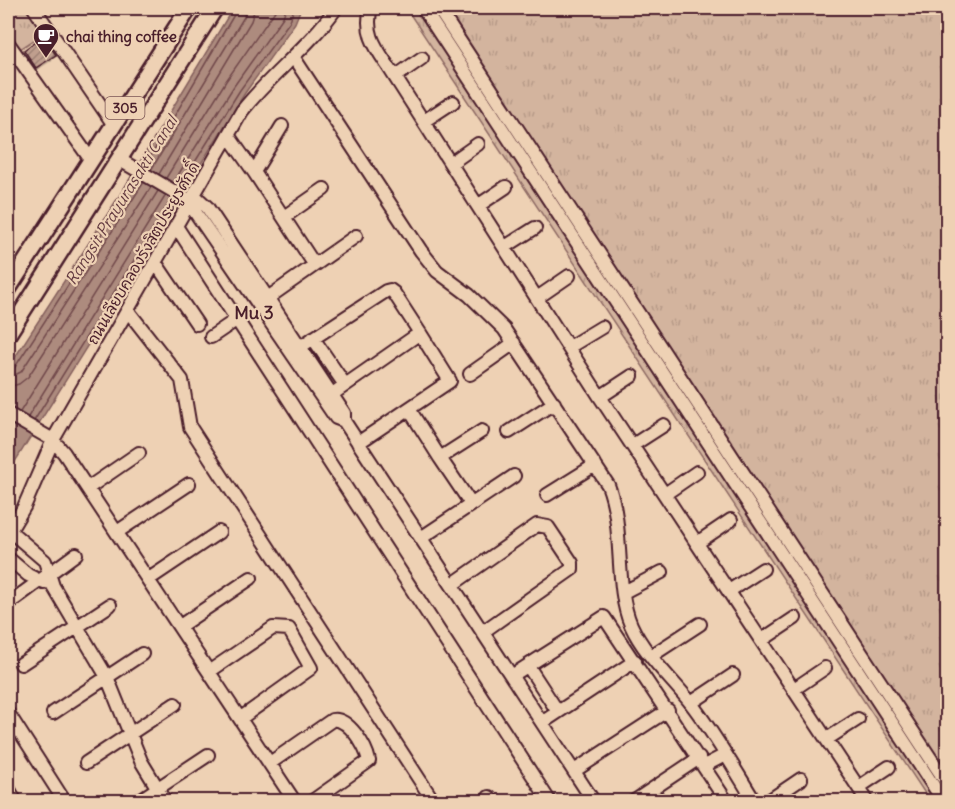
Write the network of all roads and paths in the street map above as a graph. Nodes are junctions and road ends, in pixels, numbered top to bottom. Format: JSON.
{"nodes":[{"id":1,"x":34,"y":8,"type":"edge"},
{"id":2,"x":188,"y":8,"type":"edge"},
{"id":3,"x":214,"y":8,"type":"edge"},
{"id":4,"x":336,"y":8,"type":"edge"},
{"id":5,"x":371,"y":8,"type":"edge"},
{"id":6,"x":423,"y":8,"type":"edge"},
{"id":7,"x":438,"y":8,"type":"edge"},
{"id":8,"x":8,"y":43,"type":"edge"},
{"id":9,"x":464,"y":57,"type":"junction"},
{"id":10,"x":294,"y":58,"type":"junction"},
{"id":11,"x":422,"y":58,"type":"dead end"},
{"id":12,"x":395,"y":77,"type":"junction"},
{"id":13,"x":453,"y":102,"type":"dead end"},
{"id":14,"x":424,"y":121,"type":"junction"},
{"id":15,"x":114,"y":125,"type":"junction"},
{"id":16,"x":282,"y":126,"type":"dead end"},
{"id":17,"x":228,"y":135,"type":"junction"},
{"id":18,"x":478,"y":144,"type":"dead end"},
{"id":19,"x":92,"y":160,"type":"junction"},
{"id":20,"x":122,"y":162,"type":"junction"},
{"id":21,"x":451,"y":163,"type":"junction"},
{"id":22,"x":254,"y":172,"type":"junction"},
{"id":23,"x":506,"y":187,"type":"dead end"},
{"id":24,"x":324,"y":189,"type":"dead end"},
{"id":25,"x":189,"y":199,"type":"junction"},
{"id":26,"x":479,"y":205,"type":"junction"},
{"id":27,"x":284,"y":217,"type":"junction"},
{"id":28,"x":51,"y":223,"type":"junction"},
{"id":29,"x":176,"y":226,"type":"junction"},
{"id":30,"x":535,"y":228,"type":"dead end"},
{"id":31,"x":71,"y":236,"type":"junction"},
{"id":32,"x":356,"y":236,"type":"dead end"},
{"id":33,"x":505,"y":247,"type":"junction"},
{"id":34,"x":155,"y":262,"type":"junction"},
{"id":35,"x":314,"y":264,"type":"junction"},
{"id":36,"x":569,"y":276,"type":"dead end"},
{"id":37,"x":10,"y":278,"type":"edge"},
{"id":38,"x":537,"y":298,"type":"junction"},
{"id":39,"x":263,"y":301,"type":"junction"},
{"id":40,"x":128,"y":311,"type":"junction"},
{"id":41,"x":236,"y":320,"type":"junction"},
{"id":42,"x":196,"y":324,"type":"dead end"},
{"id":43,"x":602,"y":327,"type":"dead end"},
{"id":44,"x":420,"y":333,"type":"junction"},
{"id":45,"x":8,"y":334,"type":"edge"},
{"id":46,"x":211,"y":337,"type":"dead end"},
{"id":47,"x":313,"y":338,"type":"junction"},
{"id":48,"x":514,"y":343,"type":"junction"},
{"id":49,"x":300,"y":347,"type":"junction"},
{"id":50,"x":569,"y":347,"type":"junction"},
{"id":51,"x":470,"y":374,"type":"dead end"},
{"id":52,"x":632,"y":376,"type":"dead end"},
{"id":53,"x":345,"y":385,"type":"junction"},
{"id":54,"x":331,"y":395,"type":"junction"},
{"id":55,"x":600,"y":396,"type":"junction"},
{"id":56,"x":554,"y":403,"type":"junction"},
{"id":57,"x":409,"y":409,"type":"junction"},
{"id":58,"x":8,"y":414,"type":"edge"},
{"id":59,"x":344,"y":421,"type":"junction"},
{"id":60,"x":664,"y":425,"type":"dead end"},
{"id":61,"x":482,"y":431,"type":"dead end"},
{"id":62,"x":509,"y":432,"type":"dead end"},
{"id":63,"x":47,"y":437,"type":"junction"},
{"id":64,"x":358,"y":443,"type":"junction"},
{"id":65,"x":633,"y":445,"type":"junction"},
{"id":66,"x":139,"y":453,"type":"dead end"},
{"id":67,"x":440,"y":458,"type":"junction"},
{"id":68,"x":595,"y":465,"type":"junction"},
{"id":69,"x":697,"y":472,"type":"dead end"},
{"id":70,"x":514,"y":476,"type":"dead end"},
{"id":71,"x":189,"y":484,"type":"dead end"},
{"id":72,"x":88,"y":488,"type":"junction"},
{"id":73,"x":664,"y":494,"type":"junction"},
{"id":74,"x":547,"y":495,"type":"dead end"},
{"id":75,"x":471,"y":504,"type":"junction"},
{"id":76,"x":730,"y":520,"type":"dead end"},
{"id":77,"x":9,"y":532,"type":"edge"},
{"id":78,"x":117,"y":532,"type":"junction"},
{"id":79,"x":219,"y":532,"type":"dead end"},
{"id":80,"x":421,"y":538,"type":"junction"},
{"id":81,"x":697,"y":543,"type":"junction"},
{"id":82,"x":76,"y":554,"type":"dead end"},
{"id":83,"x":8,"y":558,"type":"edge"},
{"id":84,"x":763,"y":569,"type":"dead end"},
{"id":85,"x":662,"y":572,"type":"dead end"},
{"id":86,"x":50,"y":573,"type":"junction"},
{"id":87,"x":149,"y":579,"type":"junction"},
{"id":88,"x":251,"y":579,"type":"dead end"},
{"id":89,"x":39,"y":581,"type":"junction"},
{"id":90,"x":453,"y":584,"type":"junction"},
{"id":91,"x":53,"y":586,"type":"junction"},
{"id":92,"x":729,"y":591,"type":"junction"},
{"id":93,"x":624,"y":592,"type":"junction"},
{"id":94,"x":8,"y":604,"type":"edge"},
{"id":95,"x":110,"y":605,"type":"dead end"},
{"id":96,"x":795,"y":618,"type":"dead end"},
{"id":97,"x":700,"y":624,"type":"dead end"},
{"id":98,"x":180,"y":626,"type":"junction"},
{"id":99,"x":77,"y":627,"type":"junction"},
{"id":100,"x":484,"y":631,"type":"junction"},
{"id":101,"x":762,"y":640,"type":"junction"},
{"id":102,"x":852,"y":650,"type":"junction"},
{"id":103,"x":142,"y":654,"type":"dead end"},
{"id":104,"x":651,"y":656,"type":"junction"},
{"id":105,"x":635,"y":661,"type":"junction"},
{"id":106,"x":21,"y":664,"type":"dead end"},
{"id":107,"x":528,"y":666,"type":"junction"},
{"id":108,"x":825,"y":668,"type":"dead end"},
{"id":109,"x":210,"y":671,"type":"junction"},
{"id":110,"x":513,"y":675,"type":"junction"},
{"id":111,"x":733,"y":675,"type":"dead end"},
{"id":112,"x":107,"y":677,"type":"junction"},
{"id":113,"x":794,"y":689,"type":"junction"},
{"id":114,"x":691,"y":703,"type":"junction"},
{"id":115,"x":175,"y":704,"type":"dead end"},
{"id":116,"x":668,"y":710,"type":"junction"},
{"id":117,"x":53,"y":712,"type":"dead end"},
{"id":118,"x":558,"y":712,"type":"junction"},
{"id":119,"x":8,"y":713,"type":"edge"},
{"id":120,"x":241,"y":718,"type":"junction"},
{"id":121,"x":858,"y":719,"type":"dead end"},
{"id":122,"x":543,"y":722,"type":"junction"},
{"id":123,"x":129,"y":735,"type":"junction"},
{"id":124,"x":827,"y":739,"type":"junction"},
{"id":125,"x":208,"y":755,"type":"dead end"},
{"id":126,"x":725,"y":755,"type":"junction"},
{"id":127,"x":701,"y":762,"type":"junction"},
{"id":128,"x":86,"y":763,"type":"dead end"},
{"id":129,"x":270,"y":763,"type":"junction"},
{"id":130,"x":889,"y":767,"type":"dead end"},
{"id":131,"x":574,"y":771,"type":"junction"},
{"id":132,"x":801,"y":779,"type":"dead end"},
{"id":133,"x":948,"y":785,"type":"edge"},
{"id":134,"x":859,"y":787,"type":"junction"},
{"id":135,"x":8,"y":788,"type":"edge"},
{"id":136,"x":158,"y":788,"type":"junction"},
{"id":137,"x":16,"y":801,"type":"edge"},
{"id":138,"x":65,"y":801,"type":"edge"},
{"id":139,"x":137,"y":801,"type":"edge"},
{"id":140,"x":166,"y":801,"type":"edge"},
{"id":141,"x":295,"y":801,"type":"edge"},
{"id":142,"x":311,"y":801,"type":"edge"},
{"id":143,"x":434,"y":801,"type":"edge"},
{"id":144,"x":550,"y":801,"type":"edge"},
{"id":145,"x":594,"y":801,"type":"edge"},
{"id":146,"x":633,"y":801,"type":"edge"},
{"id":147,"x":727,"y":801,"type":"edge"},
{"id":148,"x":755,"y":801,"type":"edge"},
{"id":149,"x":767,"y":801,"type":"edge"},
{"id":150,"x":868,"y":801,"type":"edge"},
{"id":151,"x":944,"y":801,"type":"edge"}],
"edges":[{"from":1,"to":15,"type":"street"},
{"from":2,"to":15,"type":"main road","number":"305"},
{"from":3,"to":20,"type":"main road","number":"305"},
{"from":4,"to":10,"type":"street","name":"ถนนเลียบคลองรังสิตประยูรศักดิ์"},
{"from":5,"to":12,"type":"street"},
{"from":6,"to":9,"type":"street"},
{"from":7,"to":9,"type":"street"},
{"from":8,"to":19,"type":"street"},
{"from":9,"to":102,"type":"street"},
{"from":10,"to":17,"type":"street","name":"ถนนเลียบคลองรังสิตประยูรศักดิ์"},
{"from":10,"to":48,"type":"street"},
{"from":11,"to":12,"type":"street"},
{"from":12,"to":14,"type":"street"},
{"from":13,"to":14,"type":"street"},
{"from":14,"to":21,"type":"street"},
{"from":15,"to":19,"type":"main road","number":"305"},
{"from":16,"to":22,"type":"street"},
{"from":17,"to":22,"type":"street"},
{"from":17,"to":25,"type":"street","name":"ถนนเลียบคลองรังสิตประยูรศักดิ์"},
{"from":18,"to":21,"type":"street"},
{"from":19,"to":28,"type":"main road","number":"305"},
{"from":20,"to":25,"type":"street"},
{"from":20,"to":31,"type":"main road","number":"305"},
{"from":21,"to":26,"type":"street"},
{"from":22,"to":27,"type":"street"},
{"from":23,"to":26,"type":"street"},
{"from":24,"to":27,"type":"street"},
{"from":25,"to":29,"type":"street","name":"ถนนเลียบคลองรังสิตประยูรศักดิ์"},
{"from":25,"to":39,"type":"street"},
{"from":26,"to":33,"type":"street"},
{"from":27,"to":35,"type":"street"},
{"from":28,"to":31,"type":"main road"},
{"from":28,"to":37,"type":"main road","number":"305"},
{"from":29,"to":34,"type":"street","name":"ถนนเลียบคลองรังสิตประยูรศักดิ์"},
{"from":29,"to":41,"type":"street"},
{"from":30,"to":33,"type":"street"},
{"from":31,"to":45,"type":"main road","number":"305"},
{"from":32,"to":35,"type":"street"},
{"from":33,"to":38,"type":"street"},
{"from":34,"to":40,"type":"street","name":"ถนนเลียบคลองรังสิตประยูรศักดิ์"},
{"from":34,"to":42,"type":"street"},
{"from":35,"to":39,"type":"street"},
{"from":36,"to":38,"type":"street"},
{"from":38,"to":50,"type":"street"},
{"from":39,"to":49,"type":"street"},
{"from":39,"to":59,"type":"street"},
{"from":40,"to":63,"type":"street","name":"ถนนเลียบคลองรังสิตประยูรศักดิ์"},
{"from":40,"to":143,"type":"street"},
{"from":41,"to":46,"type":"street"},
{"from":41,"to":144,"type":"street"},
{"from":43,"to":50,"type":"street"},
{"from":44,"to":47,"type":"street"},
{"from":44,"to":53,"type":"street"},
{"from":44,"to":57,"type":"street"},
{"from":47,"to":49,"type":"street"},
{"from":47,"to":53,"type":"street"},
{"from":48,"to":51,"type":"street"},
{"from":48,"to":56,"type":"street"},
{"from":49,"to":54,"type":"street"},
{"from":50,"to":55,"type":"street"},
{"from":52,"to":55,"type":"street"},
{"from":53,"to":54,"type":"street"},
{"from":54,"to":59,"type":"street"},
{"from":55,"to":65,"type":"street"},
{"from":56,"to":62,"type":"street"},
{"from":56,"to":68,"type":"street"},
{"from":57,"to":64,"type":"street"},
{"from":57,"to":67,"type":"street"},
{"from":58,"to":63,"type":"street"},
{"from":59,"to":64,"type":"street"},
{"from":60,"to":65,"type":"street"},
{"from":61,"to":67,"type":"street"},
{"from":63,"to":72,"type":"street"},
{"from":63,"to":77,"type":"street","name":"ถนนเลียบคลองรังสิตประยูรศักดิ์"},
{"from":64,"to":80,"type":"street"},
{"from":65,"to":73,"type":"street"},
{"from":66,"to":72,"type":"street"},
{"from":67,"to":75,"type":"street"},
{"from":68,"to":74,"type":"street"},
{"from":68,"to":93,"type":"street"},
{"from":69,"to":73,"type":"street"},
{"from":70,"to":75,"type":"street"},
{"from":71,"to":78,"type":"street"},
{"from":72,"to":78,"type":"street"},
{"from":73,"to":81,"type":"street"},
{"from":75,"to":80,"type":"street"},
{"from":76,"to":81,"type":"street"},
{"from":77,"to":86,"type":"street"},
{"from":78,"to":87,"type":"street"},
{"from":79,"to":87,"type":"street"},
{"from":80,"to":90,"type":"street"},
{"from":81,"to":92,"type":"street"},
{"from":82,"to":86,"type":"street"},
{"from":83,"to":89,"type":"street"},
{"from":84,"to":92,"type":"street"},
{"from":85,"to":93,"type":"street"},
{"from":86,"to":89,"type":"street"},
{"from":86,"to":91,"type":"street"},
{"from":87,"to":98,"type":"street"},
{"from":88,"to":98,"type":"street"},
{"from":89,"to":91,"type":"street"},
{"from":89,"to":94,"type":"street"},
{"from":90,"to":100,"type":"street"},
{"from":90,"to":100,"type":"street"},
{"from":91,"to":99,"type":"street"},
{"from":92,"to":101,"type":"street"},
{"from":93,"to":104,"type":"street"},
{"from":95,"to":99,"type":"street"},
{"from":96,"to":101,"type":"street"},
{"from":97,"to":104,"type":"street"},
{"from":98,"to":109,"type":"street"},
{"from":99,"to":106,"type":"street"},
{"from":99,"to":112,"type":"street"},
{"from":100,"to":110,"type":"street"},
{"from":101,"to":113,"type":"street"},
{"from":102,"to":133,"type":"street"},
{"from":102,"to":151,"type":"street"},
{"from":103,"to":112,"type":"street"},
{"from":104,"to":114,"type":"street"},
{"from":105,"to":107,"type":"street"},
{"from":105,"to":116,"type":"street"},
{"from":105,"to":118,"type":"street"},
{"from":107,"to":110,"type":"street"},
{"from":107,"to":118,"type":"street"},
{"from":108,"to":113,"type":"street"},
{"from":109,"to":120,"type":"street"},
{"from":109,"to":120,"type":"street"},
{"from":110,"to":122,"type":"street"},
{"from":111,"to":114,"type":"street"},
{"from":112,"to":117,"type":"street"},
{"from":112,"to":123,"type":"street"},
{"from":113,"to":124,"type":"street"},
{"from":114,"to":126,"type":"street"},
{"from":115,"to":123,"type":"street"},
{"from":116,"to":127,"type":"street"},
{"from":116,"to":131,"type":"street"},
{"from":118,"to":122,"type":"street"},
{"from":119,"to":138,"type":"street"},
{"from":120,"to":129,"type":"street"},
{"from":121,"to":124,"type":"street"},
{"from":122,"to":131,"type":"street"},
{"from":123,"to":128,"type":"street"},
{"from":123,"to":136,"type":"street"},
{"from":124,"to":134,"type":"street"},
{"from":125,"to":136,"type":"street"},
{"from":126,"to":127,"type":"street"},
{"from":126,"to":148,"type":"street"},
{"from":127,"to":146,"type":"street"},
{"from":127,"to":147,"type":"street"},
{"from":129,"to":141,"type":"street"},
{"from":129,"to":142,"type":"street"},
{"from":130,"to":134,"type":"street"},
{"from":131,"to":145,"type":"street"},
{"from":132,"to":149,"type":"street"},
{"from":134,"to":150,"type":"street"},
{"from":135,"to":137,"type":"street"},
{"from":136,"to":139,"type":"street"},
{"from":136,"to":140,"type":"street"}]}
